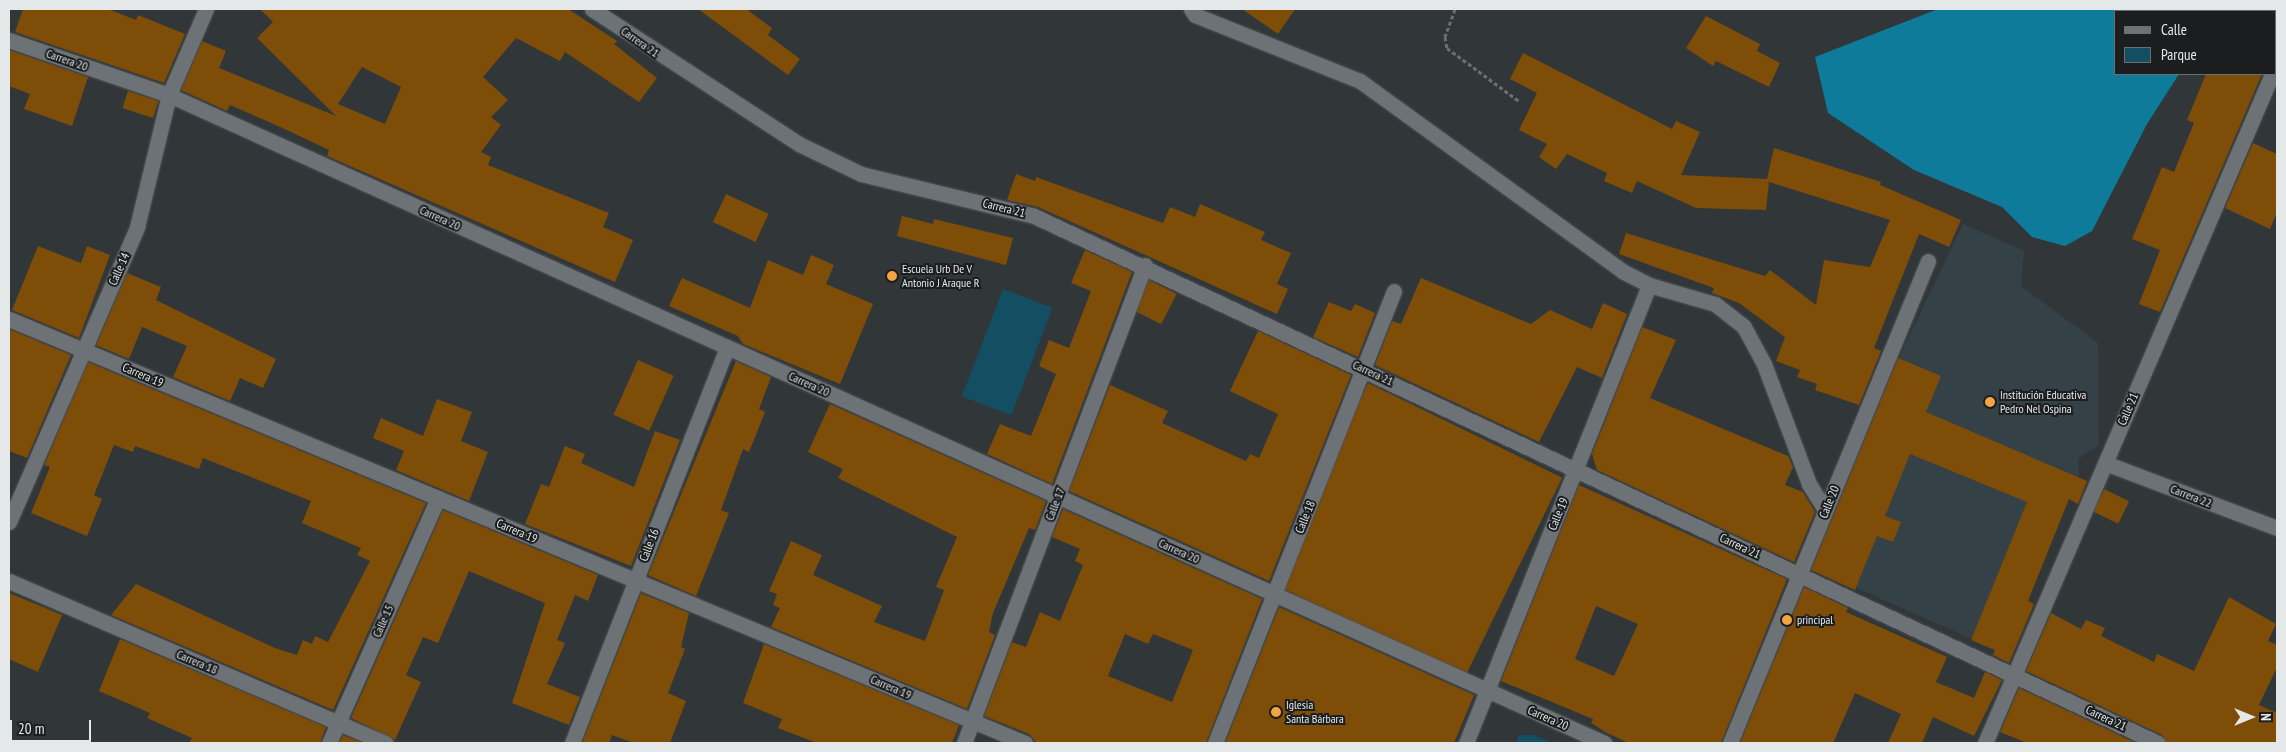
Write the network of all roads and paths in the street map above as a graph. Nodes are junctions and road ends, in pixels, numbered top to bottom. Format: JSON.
{"nodes":[{"id":1,"x":206,"y":9,"type":"edge"},
{"id":2,"x":592,"y":9,"type":"edge"},
{"id":3,"x":1191,"y":9,"type":"edge"},
{"id":4,"x":1455,"y":9,"type":"edge"},
{"id":5,"x":9,"y":40,"type":"edge"},
{"id":6,"x":2272,"y":75,"type":"edge"},
{"id":7,"x":169,"y":95,"type":"junction"},
{"id":8,"x":1519,"y":101,"type":"dead end"},
{"id":9,"x":1928,"y":261,"type":"dead end"},
{"id":10,"x":1145,"y":265,"type":"junction"},
{"id":11,"x":1649,"y":285,"type":"junction"},
{"id":12,"x":1394,"y":291,"type":"dead end"},
{"id":13,"x":9,"y":319,"type":"edge"},
{"id":14,"x":727,"y":347,"type":"junction"},
{"id":15,"x":83,"y":350,"type":"junction"},
{"id":16,"x":1364,"y":368,"type":"junction"},
{"id":17,"x":2105,"y":463,"type":"junction"},
{"id":18,"x":1576,"y":469,"type":"junction"},
{"id":19,"x":1058,"y":496,"type":"junction"},
{"id":20,"x":438,"y":498,"type":"junction"},
{"id":21,"x":1826,"y":510,"type":"junction"},
{"id":22,"x":9,"y":522,"type":"edge"},
{"id":23,"x":2277,"y":528,"type":"edge"},
{"id":24,"x":1800,"y":574,"type":"junction"},
{"id":25,"x":635,"y":580,"type":"junction"},
{"id":26,"x":9,"y":581,"type":"edge"},
{"id":27,"x":1274,"y":594,"type":"junction"},
{"id":28,"x":2014,"y":675,"type":"junction"},
{"id":29,"x":1487,"y":691,"type":"junction"},
{"id":30,"x":972,"y":721,"type":"junction"},
{"id":31,"x":338,"y":723,"type":"junction"},
{"id":32,"x":329,"y":743,"type":"edge"},
{"id":33,"x":386,"y":743,"type":"edge"},
{"id":34,"x":572,"y":743,"type":"edge"},
{"id":35,"x":964,"y":743,"type":"edge"},
{"id":36,"x":1025,"y":743,"type":"edge"},
{"id":37,"x":1215,"y":743,"type":"edge"},
{"id":38,"x":1466,"y":743,"type":"edge"},
{"id":39,"x":1604,"y":743,"type":"edge"},
{"id":40,"x":1730,"y":743,"type":"edge"},
{"id":41,"x":1984,"y":743,"type":"edge"},
{"id":42,"x":2158,"y":743,"type":"edge"}],
"edges":[{"from":1,"to":7,"type":"street","name":"Calle 14"},
{"from":2,"to":10,"type":"street","name":"Carrera 21"},
{"from":3,"to":11,"type":"street"},
{"from":4,"to":8,"type":"path"},
{"from":5,"to":7,"type":"street","name":"Carrera 20"},
{"from":6,"to":17,"type":"street","name":"Calle 21"},
{"from":7,"to":14,"type":"street","name":"Carrera 20"},
{"from":7,"to":15,"type":"street","name":"Calle 14"},
{"from":9,"to":21,"type":"street","name":"Calle 20"},
{"from":10,"to":16,"type":"street","name":"Carrera 21"},
{"from":10,"to":19,"type":"street","name":"Calle 17"},
{"from":11,"to":18,"type":"street","name":"Calle 19"},
{"from":11,"to":21,"type":"street"},
{"from":12,"to":16,"type":"street","name":"Calle 18"},
{"from":13,"to":15,"type":"street","name":"Carrera 19"},
{"from":14,"to":19,"type":"street","name":"Carrera 20"},
{"from":14,"to":25,"type":"street","name":"Calle 16"},
{"from":15,"to":20,"type":"street","name":"Carrera 19"},
{"from":15,"to":22,"type":"street","name":"Calle 14"},
{"from":16,"to":18,"type":"street","name":"Carrera 21"},
{"from":16,"to":27,"type":"street","name":"Calle 18"},
{"from":17,"to":23,"type":"street","name":"Carrera 22"},
{"from":17,"to":28,"type":"street","name":"Calle 21"},
{"from":18,"to":24,"type":"street","name":"Carrera 21"},
{"from":18,"to":29,"type":"street","name":"Calle 19"},
{"from":19,"to":27,"type":"street","name":"Carrera 20"},
{"from":19,"to":30,"type":"street","name":"Calle 17"},
{"from":20,"to":25,"type":"street","name":"Carrera 19"},
{"from":20,"to":31,"type":"street","name":"Calle 15"},
{"from":21,"to":24,"type":"street","name":"Calle 20"},
{"from":24,"to":28,"type":"street","name":"Carrera 21"},
{"from":24,"to":40,"type":"street","name":"Calle 20"},
{"from":25,"to":30,"type":"street","name":"Carrera 19"},
{"from":25,"to":34,"type":"street","name":"Calle 16"},
{"from":26,"to":31,"type":"street","name":"Carrera 18"},
{"from":27,"to":29,"type":"street","name":"Carrera 20"},
{"from":27,"to":37,"type":"street","name":"Calle 18"},
{"from":28,"to":41,"type":"street","name":"Calle 21"},
{"from":28,"to":42,"type":"street","name":"Carrera 21"},
{"from":29,"to":38,"type":"street","name":"Calle 19"},
{"from":29,"to":39,"type":"street","name":"Carrera 20"},
{"from":30,"to":35,"type":"street","name":"Calle 17"},
{"from":30,"to":36,"type":"street","name":"Carrera 19"},
{"from":31,"to":32,"type":"street","name":"Calle 15"},
{"from":31,"to":33,"type":"street","name":"Carrera 18"}]}
